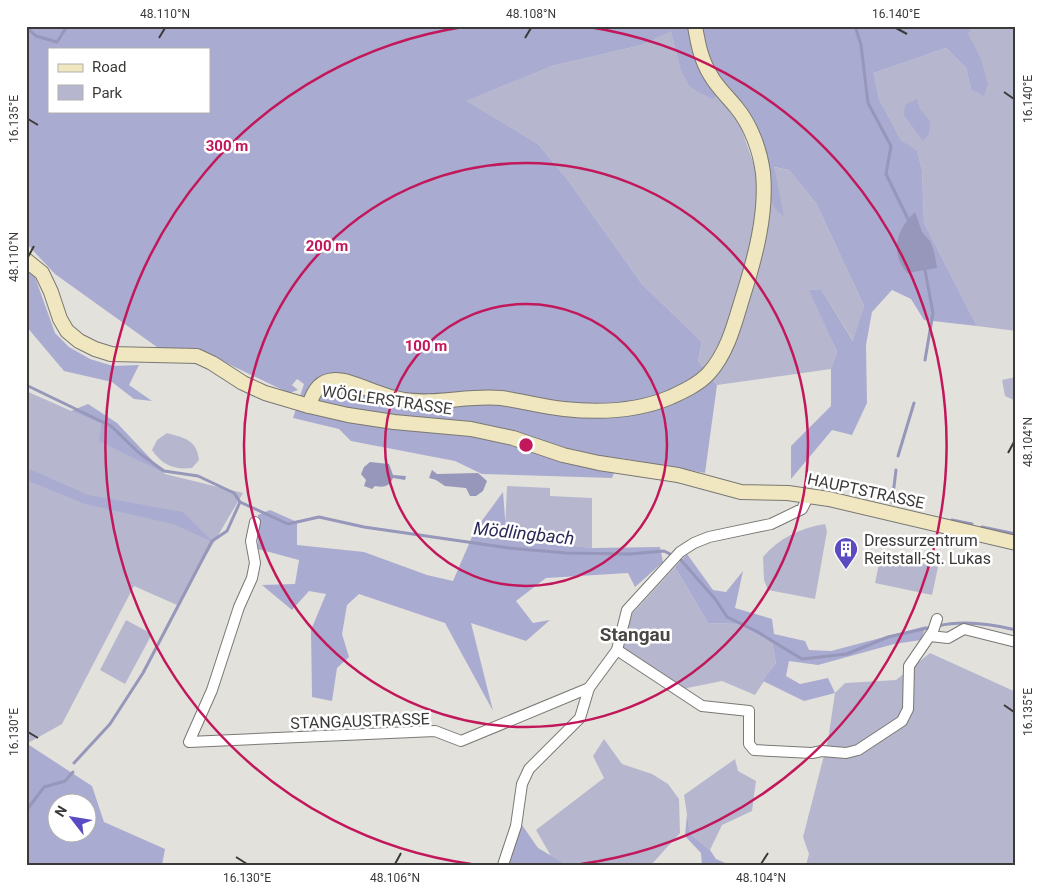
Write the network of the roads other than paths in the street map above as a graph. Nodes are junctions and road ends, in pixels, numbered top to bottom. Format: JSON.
{"nodes":[{"id":1,"x":695,"y":26,"type":"edge"},
{"id":2,"x":26,"y":260,"type":"edge"},
{"id":3,"x":309,"y":406,"type":"junction"},
{"id":4,"x":678,"y":475,"type":"joint"},
{"id":5,"x":809,"y":495,"type":"junction"},
{"id":6,"x":255,"y":522,"type":"dead end"},
{"id":7,"x":1016,"y":543,"type":"edge"},
{"id":8,"x":937,"y":618,"type":"dead end"},
{"id":9,"x":931,"y":634,"type":"junction"},
{"id":10,"x":1016,"y":642,"type":"edge"},
{"id":11,"x":617,"y":650,"type":"junction"},
{"id":12,"x":589,"y":688,"type":"junction"},
{"id":13,"x":503,"y":865,"type":"edge"}],
"edges":[{"from":1,"to":3,"type":"main road"},
{"from":2,"to":3,"type":"main road","name":"WÖGLERSTRASSE"},
{"from":3,"to":4,"type":"main road","name":"WÖGLERSTRASSE"},
{"from":4,"to":5,"type":"main road","name":"HAUPTSTRASSE"},
{"from":5,"to":7,"type":"main road","name":"HAUPTSTRASSE"},
{"from":5,"to":11,"type":"street"},
{"from":6,"to":12,"type":"street","name":"STANGAUSTRASSE"},
{"from":8,"to":9,"type":"street"},
{"from":9,"to":10,"type":"street"},
{"from":9,"to":11,"type":"street"},
{"from":11,"to":12,"type":"street"},
{"from":12,"to":13,"type":"street"}]}
